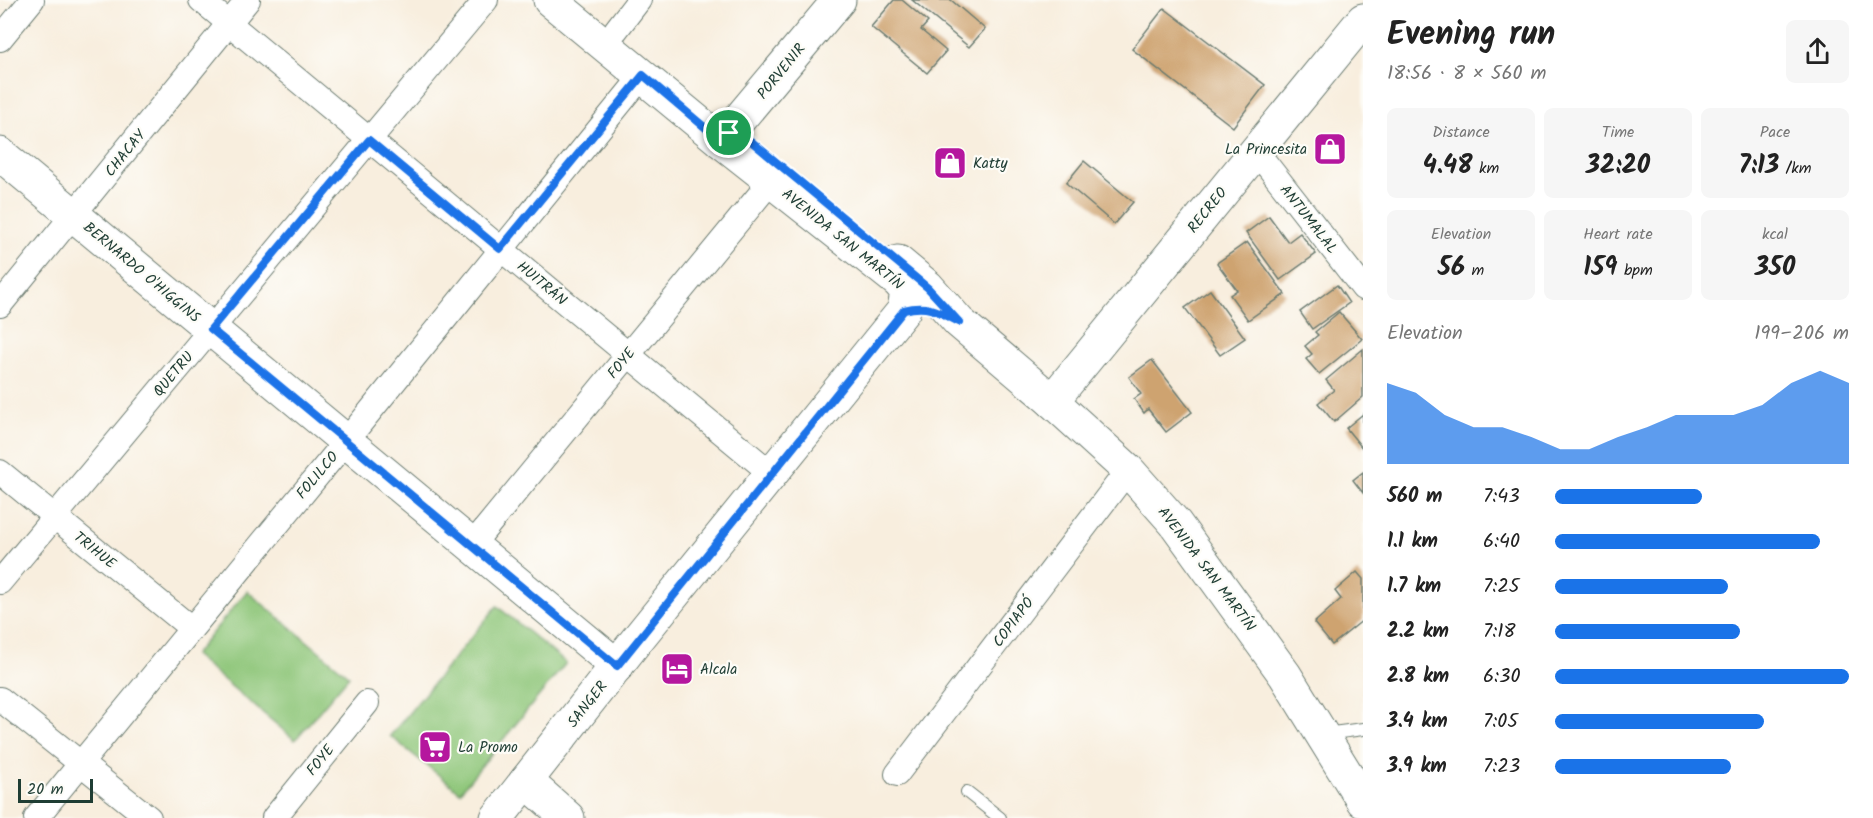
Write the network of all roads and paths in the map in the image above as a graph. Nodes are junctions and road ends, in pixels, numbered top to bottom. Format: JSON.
{"nodes":[{"id":1,"x":32,"y":0,"type":"edge"},
{"id":2,"x":201,"y":0,"type":"edge"},
{"id":3,"x":248,"y":0,"type":"edge"},
{"id":4,"x":486,"y":0,"type":"edge"},
{"id":5,"x":550,"y":0,"type":"edge"},
{"id":6,"x":579,"y":0,"type":"edge"},
{"id":7,"x":639,"y":0,"type":"edge"},
{"id":8,"x":839,"y":0,"type":"edge"},
{"id":9,"x":1363,"y":20,"type":"edge"},
{"id":10,"x":229,"y":23,"type":"junction"},
{"id":11,"x":616,"y":30,"type":"junction"},
{"id":12,"x":0,"y":39,"type":"edge"},
{"id":13,"x":643,"y":75,"type":"junction"},
{"id":14,"x":728,"y":134,"type":"junction"},
{"id":15,"x":369,"y":140,"type":"junction"},
{"id":16,"x":1256,"y":151,"type":"junction"},
{"id":17,"x":0,"y":154,"type":"edge"},
{"id":18,"x":771,"y":181,"type":"junction"},
{"id":19,"x":74,"y":216,"type":"junction"},
{"id":20,"x":500,"y":249,"type":"junction"},
{"id":21,"x":1363,"y":288,"type":"edge"},
{"id":22,"x":0,"y":305,"type":"edge"},
{"id":23,"x":904,"y":310,"type":"junction"},
{"id":24,"x":959,"y":322,"type":"junction"},
{"id":25,"x":211,"y":329,"type":"junction"},
{"id":26,"x":628,"y":355,"type":"junction"},
{"id":27,"x":1052,"y":400,"type":"junction"},
{"id":28,"x":346,"y":441,"type":"junction"},
{"id":29,"x":1128,"y":470,"type":"junction"},
{"id":30,"x":0,"y":472,"type":"edge"},
{"id":31,"x":772,"y":474,"type":"junction"},
{"id":32,"x":54,"y":517,"type":"junction"},
{"id":33,"x":472,"y":545,"type":"junction"},
{"id":34,"x":0,"y":582,"type":"edge"},
{"id":35,"x":190,"y":628,"type":"junction"},
{"id":36,"x":617,"y":666,"type":"junction"},
{"id":37,"x":0,"y":699,"type":"edge"},
{"id":38,"x":367,"y":703,"type":"dead end"},
{"id":39,"x":1363,"y":729,"type":"edge"},
{"id":40,"x":1322,"y":734,"type":"junction"},
{"id":41,"x":80,"y":763,"type":"junction"},
{"id":42,"x":897,"y":774,"type":"dead end"},
{"id":43,"x":526,"y":782,"type":"junction"},
{"id":44,"x":967,"y":792,"type":"dead end"},
{"id":45,"x":1363,"y":801,"type":"edge"},
{"id":46,"x":36,"y":818,"type":"edge"},
{"id":47,"x":149,"y":818,"type":"edge"},
{"id":48,"x":273,"y":818,"type":"edge"},
{"id":49,"x":497,"y":818,"type":"edge"},
{"id":50,"x":568,"y":818,"type":"edge"},
{"id":51,"x":999,"y":818,"type":"edge"}],
"edges":[{"from":1,"to":12,"type":"street"},
{"from":2,"to":10,"type":"street","name":"HUITRÁN"},
{"from":3,"to":10,"type":"street","name":"CHACAY"},
{"from":4,"to":15,"type":"street","name":"QUETRU"},
{"from":5,"to":13,"type":"main road","name":"AVENIDA SAN MARTÍN"},
{"from":6,"to":11,"type":"main road","name":"AVENIDA SAN MARTÍN"},
{"from":7,"to":11,"type":"street"},
{"from":8,"to":14,"type":"main road","name":"PORVENIR"},
{"from":9,"to":16,"type":"main road","name":"RECREO"},
{"from":10,"to":15,"type":"street","name":"HUITRÁN"},
{"from":10,"to":19,"type":"street","name":"CHACAY"},
{"from":11,"to":14,"type":"main road","name":"AVENIDA SAN MARTÍN"},
{"from":13,"to":14,"type":"main road","name":"AVENIDA SAN MARTÍN"},
{"from":13,"to":20,"type":"street","name":"FOLILCO"},
{"from":14,"to":18,"type":"main road","name":"AVENIDA SAN MARTÍN"},
{"from":14,"to":24,"type":"main road","name":"AVENIDA SAN MARTÍN"},
{"from":15,"to":20,"type":"street","name":"HUITRÁN"},
{"from":15,"to":25,"type":"street","name":"QUETRU"},
{"from":16,"to":21,"type":"street","name":"ANTUMALAL"},
{"from":16,"to":27,"type":"main road","name":"RECREO"},
{"from":17,"to":19,"type":"main road","name":"BERNARDO O'HIGGINS"},
{"from":18,"to":23,"type":"main road","name":"AVENIDA SAN MARTÍN"},
{"from":18,"to":26,"type":"street","name":"FOYE"},
{"from":19,"to":22,"type":"street","name":"CHACAY"},
{"from":19,"to":25,"type":"main road","name":"BERNARDO O'HIGGINS"},
{"from":20,"to":26,"type":"street","name":"HUITRÁN"},
{"from":20,"to":28,"type":"street","name":"FOLILCO"},
{"from":23,"to":24,"type":"main road","name":"AVENIDA SAN MARTÍN"},
{"from":23,"to":31,"type":"main road","name":"SANGER"},
{"from":24,"to":27,"type":"main road","name":"AVENIDA SAN MARTÍN"},
{"from":25,"to":28,"type":"main road","name":"BERNARDO O'HIGGINS"},
{"from":25,"to":32,"type":"street","name":"QUETRU"},
{"from":26,"to":31,"type":"street","name":"HUITRÁN"},
{"from":26,"to":33,"type":"street","name":"FOYE"},
{"from":27,"to":29,"type":"main road","name":"AVENIDA SAN MARTÍN"},
{"from":28,"to":33,"type":"main road","name":"BERNARDO O'HIGGINS"},
{"from":28,"to":35,"type":"street","name":"FOLILCO"},
{"from":29,"to":40,"type":"main road","name":"AVENIDA SAN MARTÍN"},
{"from":29,"to":42,"type":"street","name":"COPIAPÓ"},
{"from":30,"to":32,"type":"street","name":"TRIHUE"},
{"from":31,"to":36,"type":"main road","name":"SANGER"},
{"from":32,"to":34,"type":"street","name":"QUETRU"},
{"from":32,"to":35,"type":"street","name":"TRIHUE"},
{"from":33,"to":36,"type":"main road","name":"BERNARDO O'HIGGINS"},
{"from":35,"to":41,"type":"street","name":"FOLILCO"},
{"from":36,"to":43,"type":"main road","name":"SANGER"},
{"from":37,"to":41,"type":"street"},
{"from":38,"to":48,"type":"street","name":"FOYE"},
{"from":39,"to":40,"type":"lane"},
{"from":40,"to":45,"type":"main road","name":"AVENIDA SAN MARTÍN"},
{"from":41,"to":46,"type":"street","name":"FOLILCO"},
{"from":41,"to":47,"type":"street"},
{"from":43,"to":49,"type":"main road","name":"SANGER"},
{"from":43,"to":50,"type":"main road"},
{"from":44,"to":51,"type":"lane"}]}
